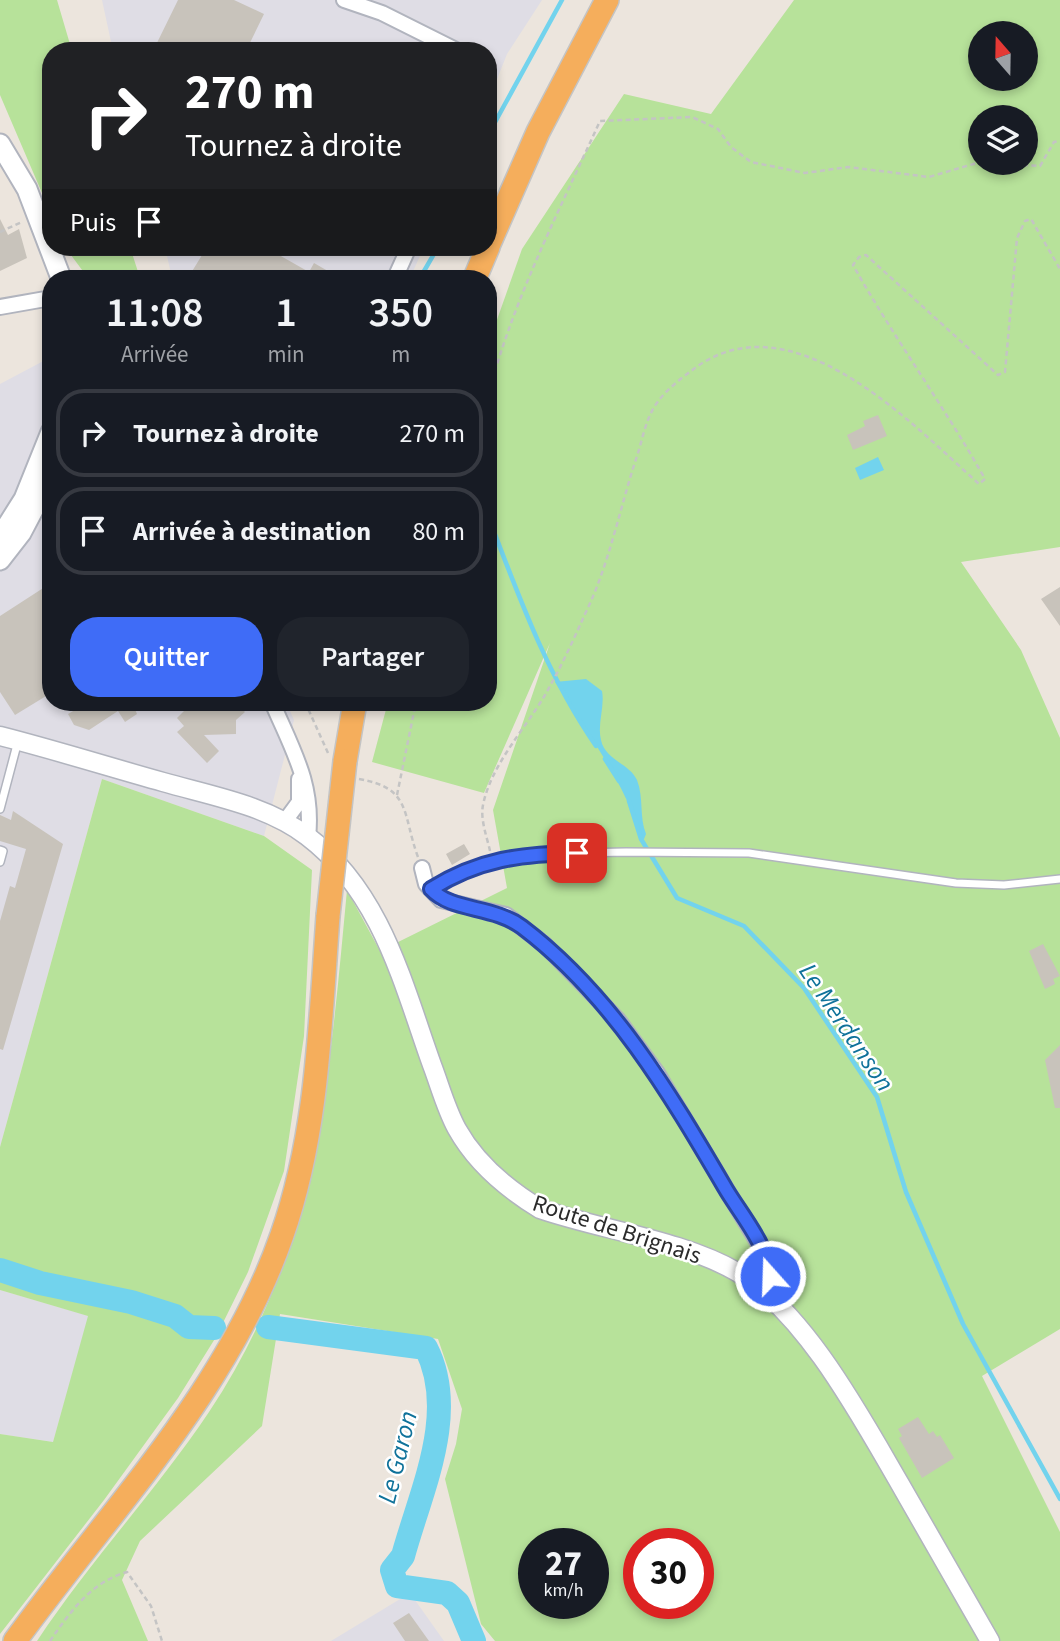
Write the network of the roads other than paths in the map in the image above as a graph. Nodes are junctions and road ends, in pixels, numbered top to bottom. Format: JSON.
{"nodes":[{"id":1,"x":344,"y":0,"type":"edge"},
{"id":2,"x":607,"y":0,"type":"edge"},
{"id":3,"x":440,"y":42,"type":"edge"},
{"id":4,"x":0,"y":145,"type":"edge"},
{"id":5,"x":31,"y":216,"type":"junction"},
{"id":6,"x":497,"y":225,"type":"edge"},
{"id":7,"x":42,"y":239,"type":"edge"},
{"id":8,"x":42,"y":253,"type":"edge"},
{"id":9,"x":42,"y":300,"type":"edge"},
{"id":10,"x":0,"y":307,"type":"edge"},
{"id":11,"x":42,"y":454,"type":"edge"},
{"id":12,"x":42,"y":493,"type":"edge"},
{"id":13,"x":0,"y":537,"type":"edge"},
{"id":14,"x":0,"y":560,"type":"edge"},
{"id":15,"x":276,"y":711,"type":"edge"},
{"id":16,"x":353,"y":711,"type":"edge"},
{"id":17,"x":0,"y":736,"type":"edge"},
{"id":18,"x":18,"y":741,"type":"junction"},
{"id":19,"x":297,"y":761,"type":"junction"},
{"id":20,"x":0,"y":809,"type":"edge"},
{"id":21,"x":285,"y":821,"type":"junction"},
{"id":22,"x":308,"y":837,"type":"junction"},
{"id":23,"x":0,"y":850,"type":"edge"},
{"id":24,"x":0,"y":862,"type":"edge"},
{"id":25,"x":422,"y":868,"type":"road end"},
{"id":26,"x":1060,"y":879,"type":"edge"},
{"id":27,"x":431,"y":889,"type":"junction"},
{"id":28,"x":762,"y":1290,"type":"junction"},
{"id":29,"x":15,"y":1641,"type":"edge"},
{"id":30,"x":990,"y":1641,"type":"edge"}],
"edges":[{"from":1,"to":3,"type":"street"},
{"from":2,"to":6,"type":"highway"},
{"from":4,"to":5,"type":"main road"},
{"from":5,"to":7,"type":"main road"},
{"from":5,"to":8,"type":"main road"},
{"from":9,"to":10,"type":"street"},
{"from":11,"to":13,"type":"main road"},
{"from":12,"to":14,"type":"main road"},
{"from":15,"to":19,"type":"street"},
{"from":16,"to":29,"type":"highway","bridge":true},
{"from":17,"to":18,"type":"street","name":"Route de Brignais"},
{"from":18,"to":20,"type":"lane"},
{"from":18,"to":21,"type":"street","name":"Route de Brignais"},
{"from":19,"to":21,"type":"street"},
{"from":19,"to":22,"type":"street"},
{"from":21,"to":22,"type":"street","name":"Route de Brignais"},
{"from":22,"to":28,"type":"street","name":"Route de Brignais"},
{"from":23,"to":24,"type":"lane"},
{"from":25,"to":27,"type":"street"},
{"from":26,"to":27,"type":"lane"},
{"from":27,"to":28,"type":"street"},
{"from":28,"to":30,"type":"street","name":"Route de Brignais"}]}
